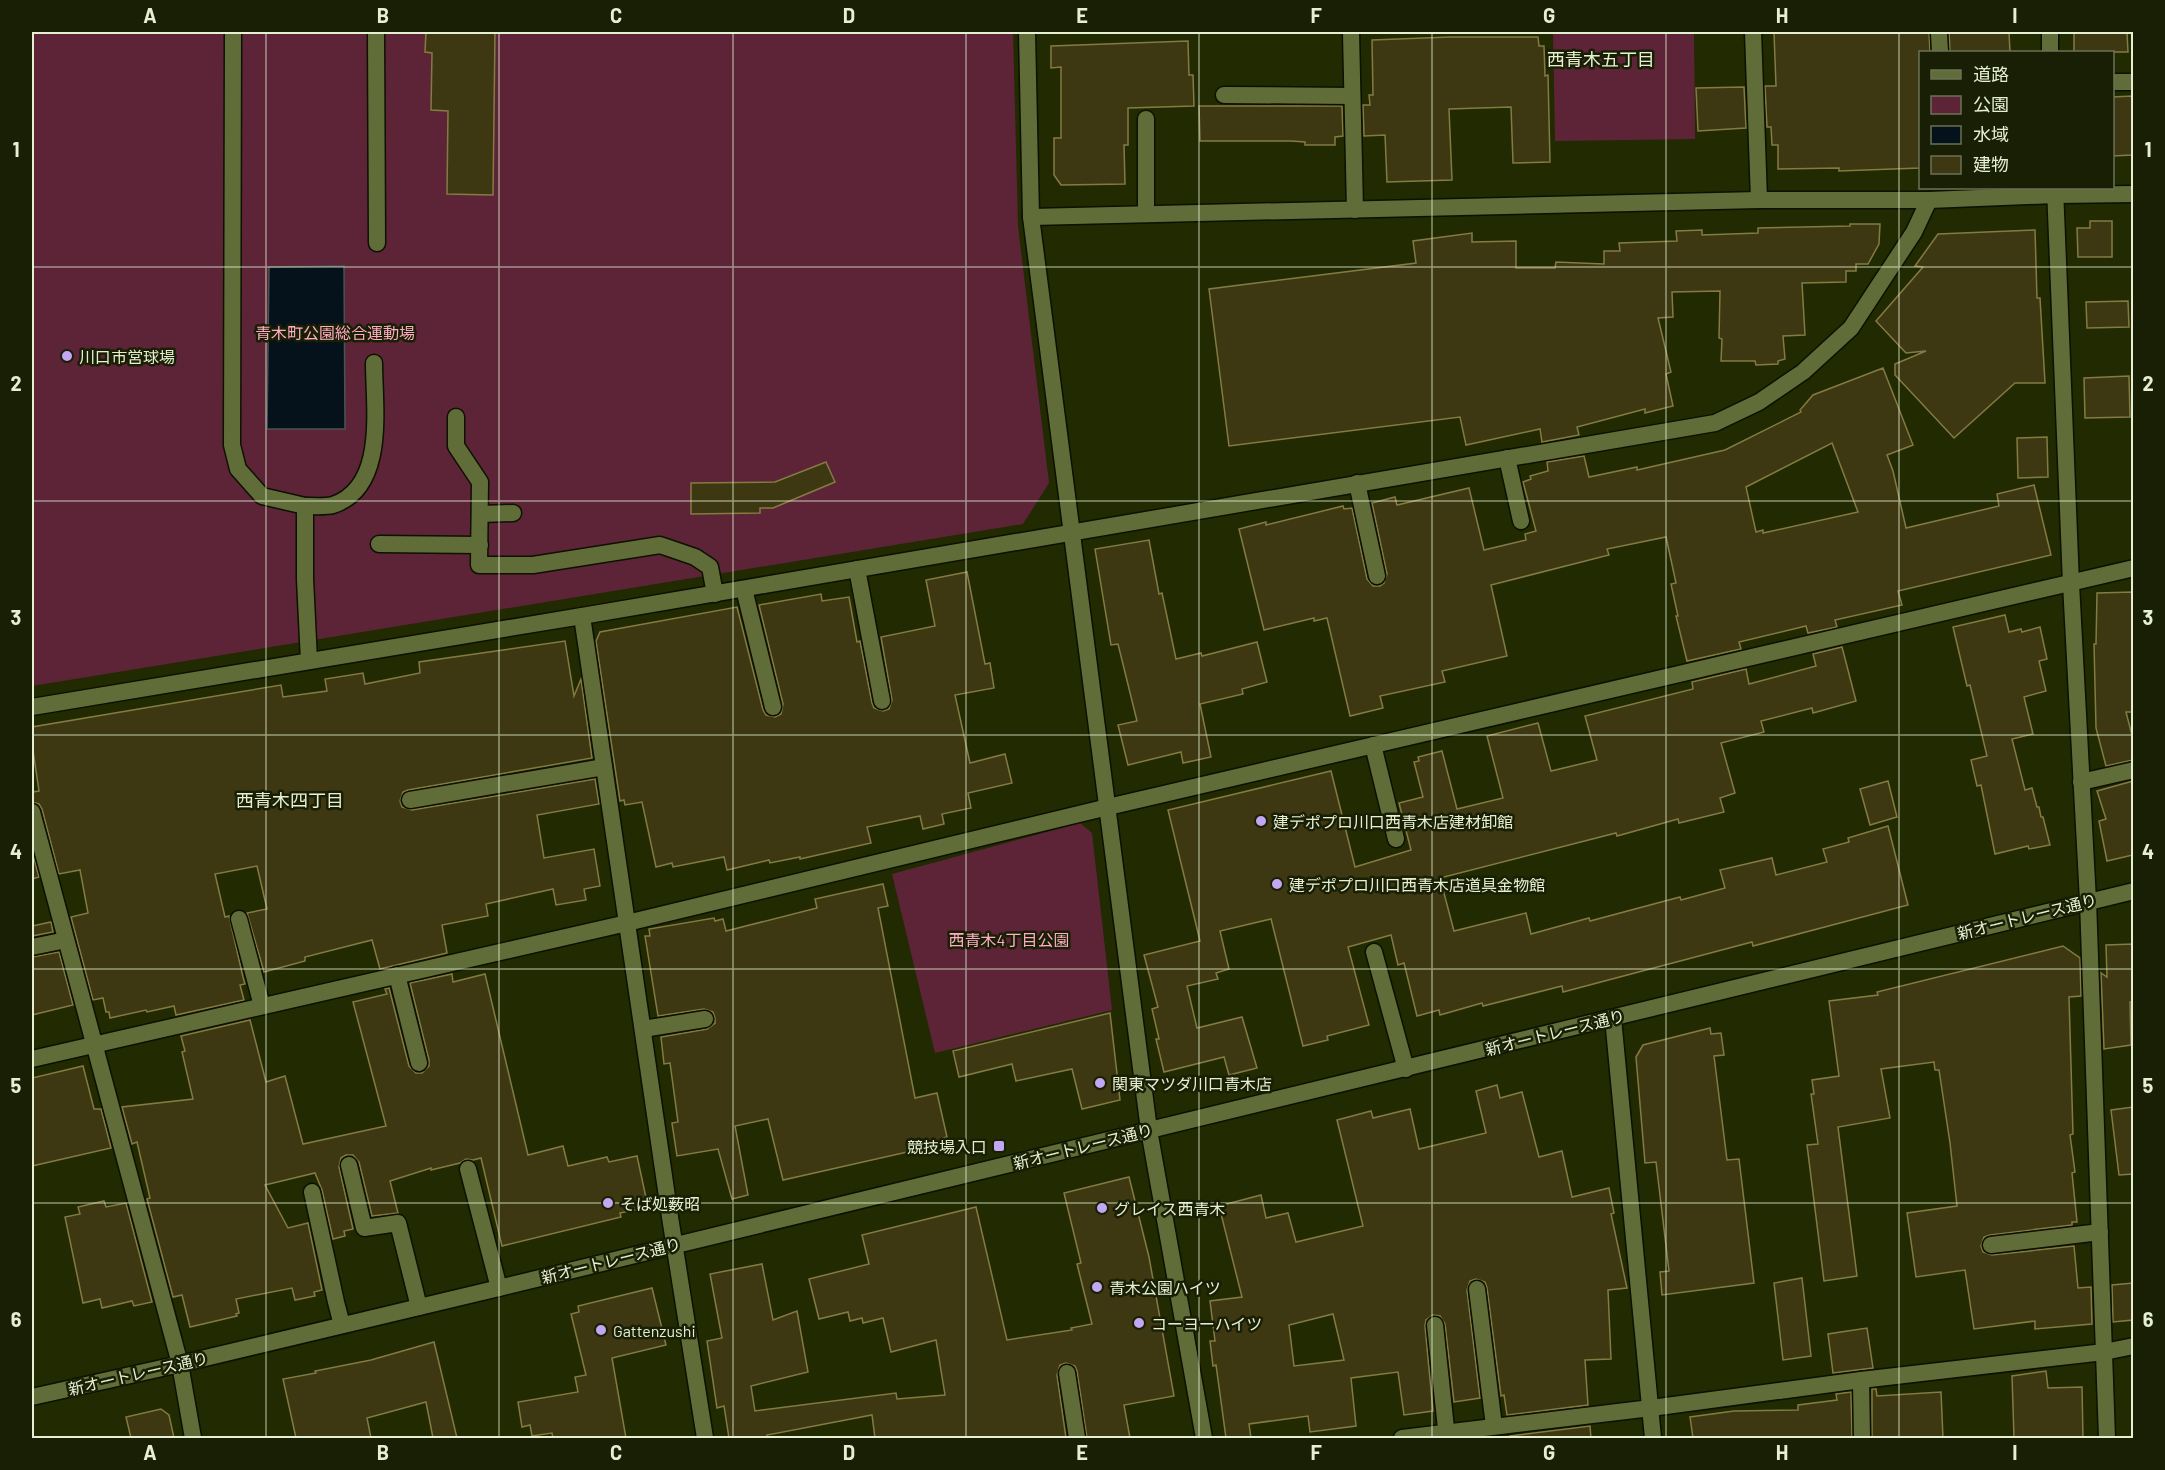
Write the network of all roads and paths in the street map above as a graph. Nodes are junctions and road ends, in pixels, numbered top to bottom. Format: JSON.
{"nodes":[{"id":1,"x":233,"y":32,"type":"edge"},
{"id":2,"x":376,"y":32,"type":"edge"},
{"id":3,"x":1027,"y":32,"type":"edge"},
{"id":4,"x":1351,"y":32,"type":"edge"},
{"id":5,"x":1753,"y":32,"type":"edge"},
{"id":6,"x":2050,"y":32,"type":"edge"},
{"id":7,"x":1939,"y":34,"type":"dead end"},
{"id":8,"x":1940,"y":51,"type":"edge"},
{"id":9,"x":2050,"y":51,"type":"edge"},
{"id":10,"x":2114,"y":82,"type":"edge"},
{"id":11,"x":2133,"y":82,"type":"edge"},
{"id":12,"x":1224,"y":95,"type":"dead end"},
{"id":13,"x":1352,"y":96,"type":"junction"},
{"id":14,"x":1146,"y":119,"type":"dead end"},
{"id":15,"x":2055,"y":191,"type":"edge"},
{"id":16,"x":1947,"y":193,"type":"edge"},
{"id":17,"x":2133,"y":194,"type":"edge"},
{"id":18,"x":1759,"y":200,"type":"junction"},
{"id":19,"x":1929,"y":201,"type":"junction"},
{"id":20,"x":1355,"y":210,"type":"junction"},
{"id":21,"x":1146,"y":214,"type":"junction"},
{"id":22,"x":1031,"y":217,"type":"junction"},
{"id":23,"x":377,"y":243,"type":"dead end"},
{"id":24,"x":374,"y":363,"type":"dead end"},
{"id":25,"x":456,"y":417,"type":"dead end"},
{"id":26,"x":1507,"y":458,"type":"junction"},
{"id":27,"x":1357,"y":483,"type":"junction"},
{"id":28,"x":305,"y":506,"type":"junction"},
{"id":29,"x":513,"y":513,"type":"dead end"},
{"id":30,"x":480,"y":514,"type":"junction"},
{"id":31,"x":1521,"y":520,"type":"dead end"},
{"id":32,"x":1072,"y":532,"type":"junction"},
{"id":33,"x":379,"y":544,"type":"dead end"},
{"id":34,"x":480,"y":545,"type":"junction"},
{"id":35,"x":2133,"y":568,"type":"edge"},
{"id":36,"x":857,"y":569,"type":"junction"},
{"id":37,"x":1377,"y":576,"type":"dead end"},
{"id":38,"x":2071,"y":584,"type":"junction"},
{"id":39,"x":744,"y":589,"type":"junction"},
{"id":40,"x":715,"y":594,"type":"junction"},
{"id":41,"x":582,"y":616,"type":"junction"},
{"id":42,"x":309,"y":661,"type":"junction"},
{"id":43,"x":882,"y":701,"type":"dead end"},
{"id":44,"x":32,"y":707,"type":"edge"},
{"id":45,"x":773,"y":707,"type":"dead end"},
{"id":46,"x":1373,"y":745,"type":"junction"},
{"id":47,"x":604,"y":766,"type":"junction"},
{"id":48,"x":2133,"y":770,"type":"edge"},
{"id":49,"x":2081,"y":782,"type":"junction"},
{"id":50,"x":410,"y":800,"type":"dead end"},
{"id":51,"x":1107,"y":807,"type":"junction"},
{"id":52,"x":32,"y":812,"type":"edge"},
{"id":53,"x":1396,"y":839,"type":"dead end"},
{"id":54,"x":36,"y":843,"type":"edge"},
{"id":55,"x":2133,"y":891,"type":"edge"},
{"id":56,"x":2088,"y":901,"type":"junction"},
{"id":57,"x":239,"y":919,"type":"dead end"},
{"id":58,"x":627,"y":923,"type":"junction"},
{"id":59,"x":66,"y":940,"type":"junction"},
{"id":60,"x":32,"y":947,"type":"edge"},
{"id":61,"x":1374,"y":952,"type":"dead end"},
{"id":62,"x":397,"y":975,"type":"junction"},
{"id":63,"x":262,"y":1006,"type":"junction"},
{"id":64,"x":1613,"y":1018,"type":"junction"},
{"id":65,"x":705,"y":1019,"type":"dead end"},
{"id":66,"x":643,"y":1029,"type":"junction"},
{"id":67,"x":94,"y":1044,"type":"junction"},
{"id":68,"x":32,"y":1059,"type":"edge"},
{"id":69,"x":419,"y":1063,"type":"dead end"},
{"id":70,"x":1406,"y":1068,"type":"junction"},
{"id":71,"x":1149,"y":1130,"type":"junction"},
{"id":72,"x":349,"y":1165,"type":"dead end"},
{"id":73,"x":468,"y":1170,"type":"dead end"},
{"id":74,"x":312,"y":1192,"type":"dead end"},
{"id":75,"x":2100,"y":1233,"type":"junction"},
{"id":76,"x":674,"y":1244,"type":"junction"},
{"id":77,"x":1991,"y":1245,"type":"dead end"},
{"id":78,"x":499,"y":1288,"type":"junction"},
{"id":79,"x":1477,"y":1288,"type":"dead end"},
{"id":80,"x":419,"y":1307,"type":"junction"},
{"id":81,"x":342,"y":1325,"type":"junction"},
{"id":82,"x":1435,"y":1325,"type":"dead end"},
{"id":83,"x":2133,"y":1346,"type":"edge"},
{"id":84,"x":2104,"y":1352,"type":"junction"},
{"id":85,"x":180,"y":1365,"type":"junction"},
{"id":86,"x":1067,"y":1373,"type":"dead end"},
{"id":87,"x":1861,"y":1380,"type":"junction"},
{"id":88,"x":32,"y":1397,"type":"edge"},
{"id":89,"x":1651,"y":1408,"type":"junction"},
{"id":90,"x":1494,"y":1426,"type":"junction"},
{"id":91,"x":1447,"y":1436,"type":"edge"},
{"id":92,"x":193,"y":1438,"type":"edge"},
{"id":93,"x":705,"y":1438,"type":"edge"},
{"id":94,"x":1077,"y":1438,"type":"edge"},
{"id":95,"x":1204,"y":1438,"type":"edge"},
{"id":96,"x":1402,"y":1438,"type":"edge"},
{"id":97,"x":1653,"y":1438,"type":"edge"},
{"id":98,"x":1862,"y":1438,"type":"edge"},
{"id":99,"x":2107,"y":1438,"type":"edge"}],
"edges":[{"from":1,"to":28,"type":"street"},
{"from":2,"to":23,"type":"street"},
{"from":3,"to":22,"type":"street"},
{"from":4,"to":13,"type":"street"},
{"from":5,"to":18,"type":"street"},
{"from":6,"to":9,"type":"street"},
{"from":7,"to":8,"type":"street"},
{"from":10,"to":11,"type":"street"},
{"from":12,"to":13,"type":"street"},
{"from":13,"to":20,"type":"street"},
{"from":14,"to":21,"type":"street"},
{"from":15,"to":16,"type":"street"},
{"from":15,"to":17,"type":"street"},
{"from":15,"to":38,"type":"street"},
{"from":16,"to":19,"type":"street"},
{"from":18,"to":19,"type":"street"},
{"from":18,"to":20,"type":"street"},
{"from":19,"to":26,"type":"street"},
{"from":20,"to":21,"type":"street"},
{"from":21,"to":22,"type":"street"},
{"from":22,"to":32,"type":"street"},
{"from":24,"to":28,"type":"street"},
{"from":25,"to":30,"type":"street"},
{"from":26,"to":27,"type":"street"},
{"from":26,"to":31,"type":"street"},
{"from":27,"to":32,"type":"street"},
{"from":27,"to":37,"type":"street"},
{"from":28,"to":42,"type":"street"},
{"from":29,"to":30,"type":"street"},
{"from":30,"to":34,"type":"street"},
{"from":32,"to":36,"type":"street"},
{"from":32,"to":51,"type":"street"},
{"from":33,"to":34,"type":"street"},
{"from":34,"to":40,"type":"street"},
{"from":35,"to":38,"type":"street"},
{"from":36,"to":39,"type":"street"},
{"from":36,"to":43,"type":"street"},
{"from":38,"to":46,"type":"street"},
{"from":38,"to":49,"type":"street"},
{"from":39,"to":40,"type":"street"},
{"from":39,"to":45,"type":"street"},
{"from":40,"to":41,"type":"street"},
{"from":41,"to":42,"type":"street"},
{"from":41,"to":47,"type":"street"},
{"from":42,"to":44,"type":"street"},
{"from":46,"to":51,"type":"street"},
{"from":46,"to":53,"type":"street"},
{"from":47,"to":50,"type":"street"},
{"from":47,"to":58,"type":"street"},
{"from":48,"to":49,"type":"street"},
{"from":49,"to":56,"type":"street"},
{"from":51,"to":58,"type":"street"},
{"from":51,"to":71,"type":"street"},
{"from":52,"to":54,"type":"street"},
{"from":54,"to":59,"type":"street"},
{"from":55,"to":56,"type":"street","name":"新オートレース通り"},
{"from":56,"to":64,"type":"street","name":"新オートレース通り"},
{"from":56,"to":75,"type":"street"},
{"from":57,"to":63,"type":"street"},
{"from":58,"to":62,"type":"street"},
{"from":58,"to":66,"type":"street"},
{"from":59,"to":60,"type":"street"},
{"from":59,"to":67,"type":"street"},
{"from":61,"to":70,"type":"street"},
{"from":62,"to":63,"type":"street"},
{"from":62,"to":69,"type":"street"},
{"from":63,"to":67,"type":"street"},
{"from":64,"to":70,"type":"street","name":"新オートレース通り"},
{"from":64,"to":89,"type":"street"},
{"from":65,"to":66,"type":"street"},
{"from":66,"to":76,"type":"street"},
{"from":67,"to":68,"type":"street"},
{"from":67,"to":85,"type":"street"},
{"from":70,"to":71,"type":"street","name":"新オートレース通り"},
{"from":71,"to":76,"type":"street","name":"新オートレース通り"},
{"from":71,"to":95,"type":"street"},
{"from":72,"to":80,"type":"street"},
{"from":73,"to":78,"type":"street"},
{"from":74,"to":81,"type":"street"},
{"from":75,"to":77,"type":"street"},
{"from":75,"to":84,"type":"street"},
{"from":76,"to":78,"type":"street","name":"新オートレース通り"},
{"from":76,"to":93,"type":"street"},
{"from":78,"to":80,"type":"street","name":"新オートレース通り"},
{"from":79,"to":90,"type":"street"},
{"from":80,"to":81,"type":"street","name":"新オートレース通り"},
{"from":81,"to":85,"type":"street","name":"新オートレース通り"},
{"from":82,"to":91,"type":"street"},
{"from":83,"to":84,"type":"street"},
{"from":84,"to":87,"type":"street"},
{"from":84,"to":99,"type":"street"},
{"from":85,"to":88,"type":"street","name":"新オートレース通り"},
{"from":85,"to":92,"type":"street"},
{"from":86,"to":94,"type":"street"},
{"from":87,"to":89,"type":"street"},
{"from":87,"to":98,"type":"street"},
{"from":89,"to":90,"type":"street"},
{"from":89,"to":97,"type":"street"},
{"from":90,"to":91,"type":"street"},
{"from":91,"to":96,"type":"street"}]}
